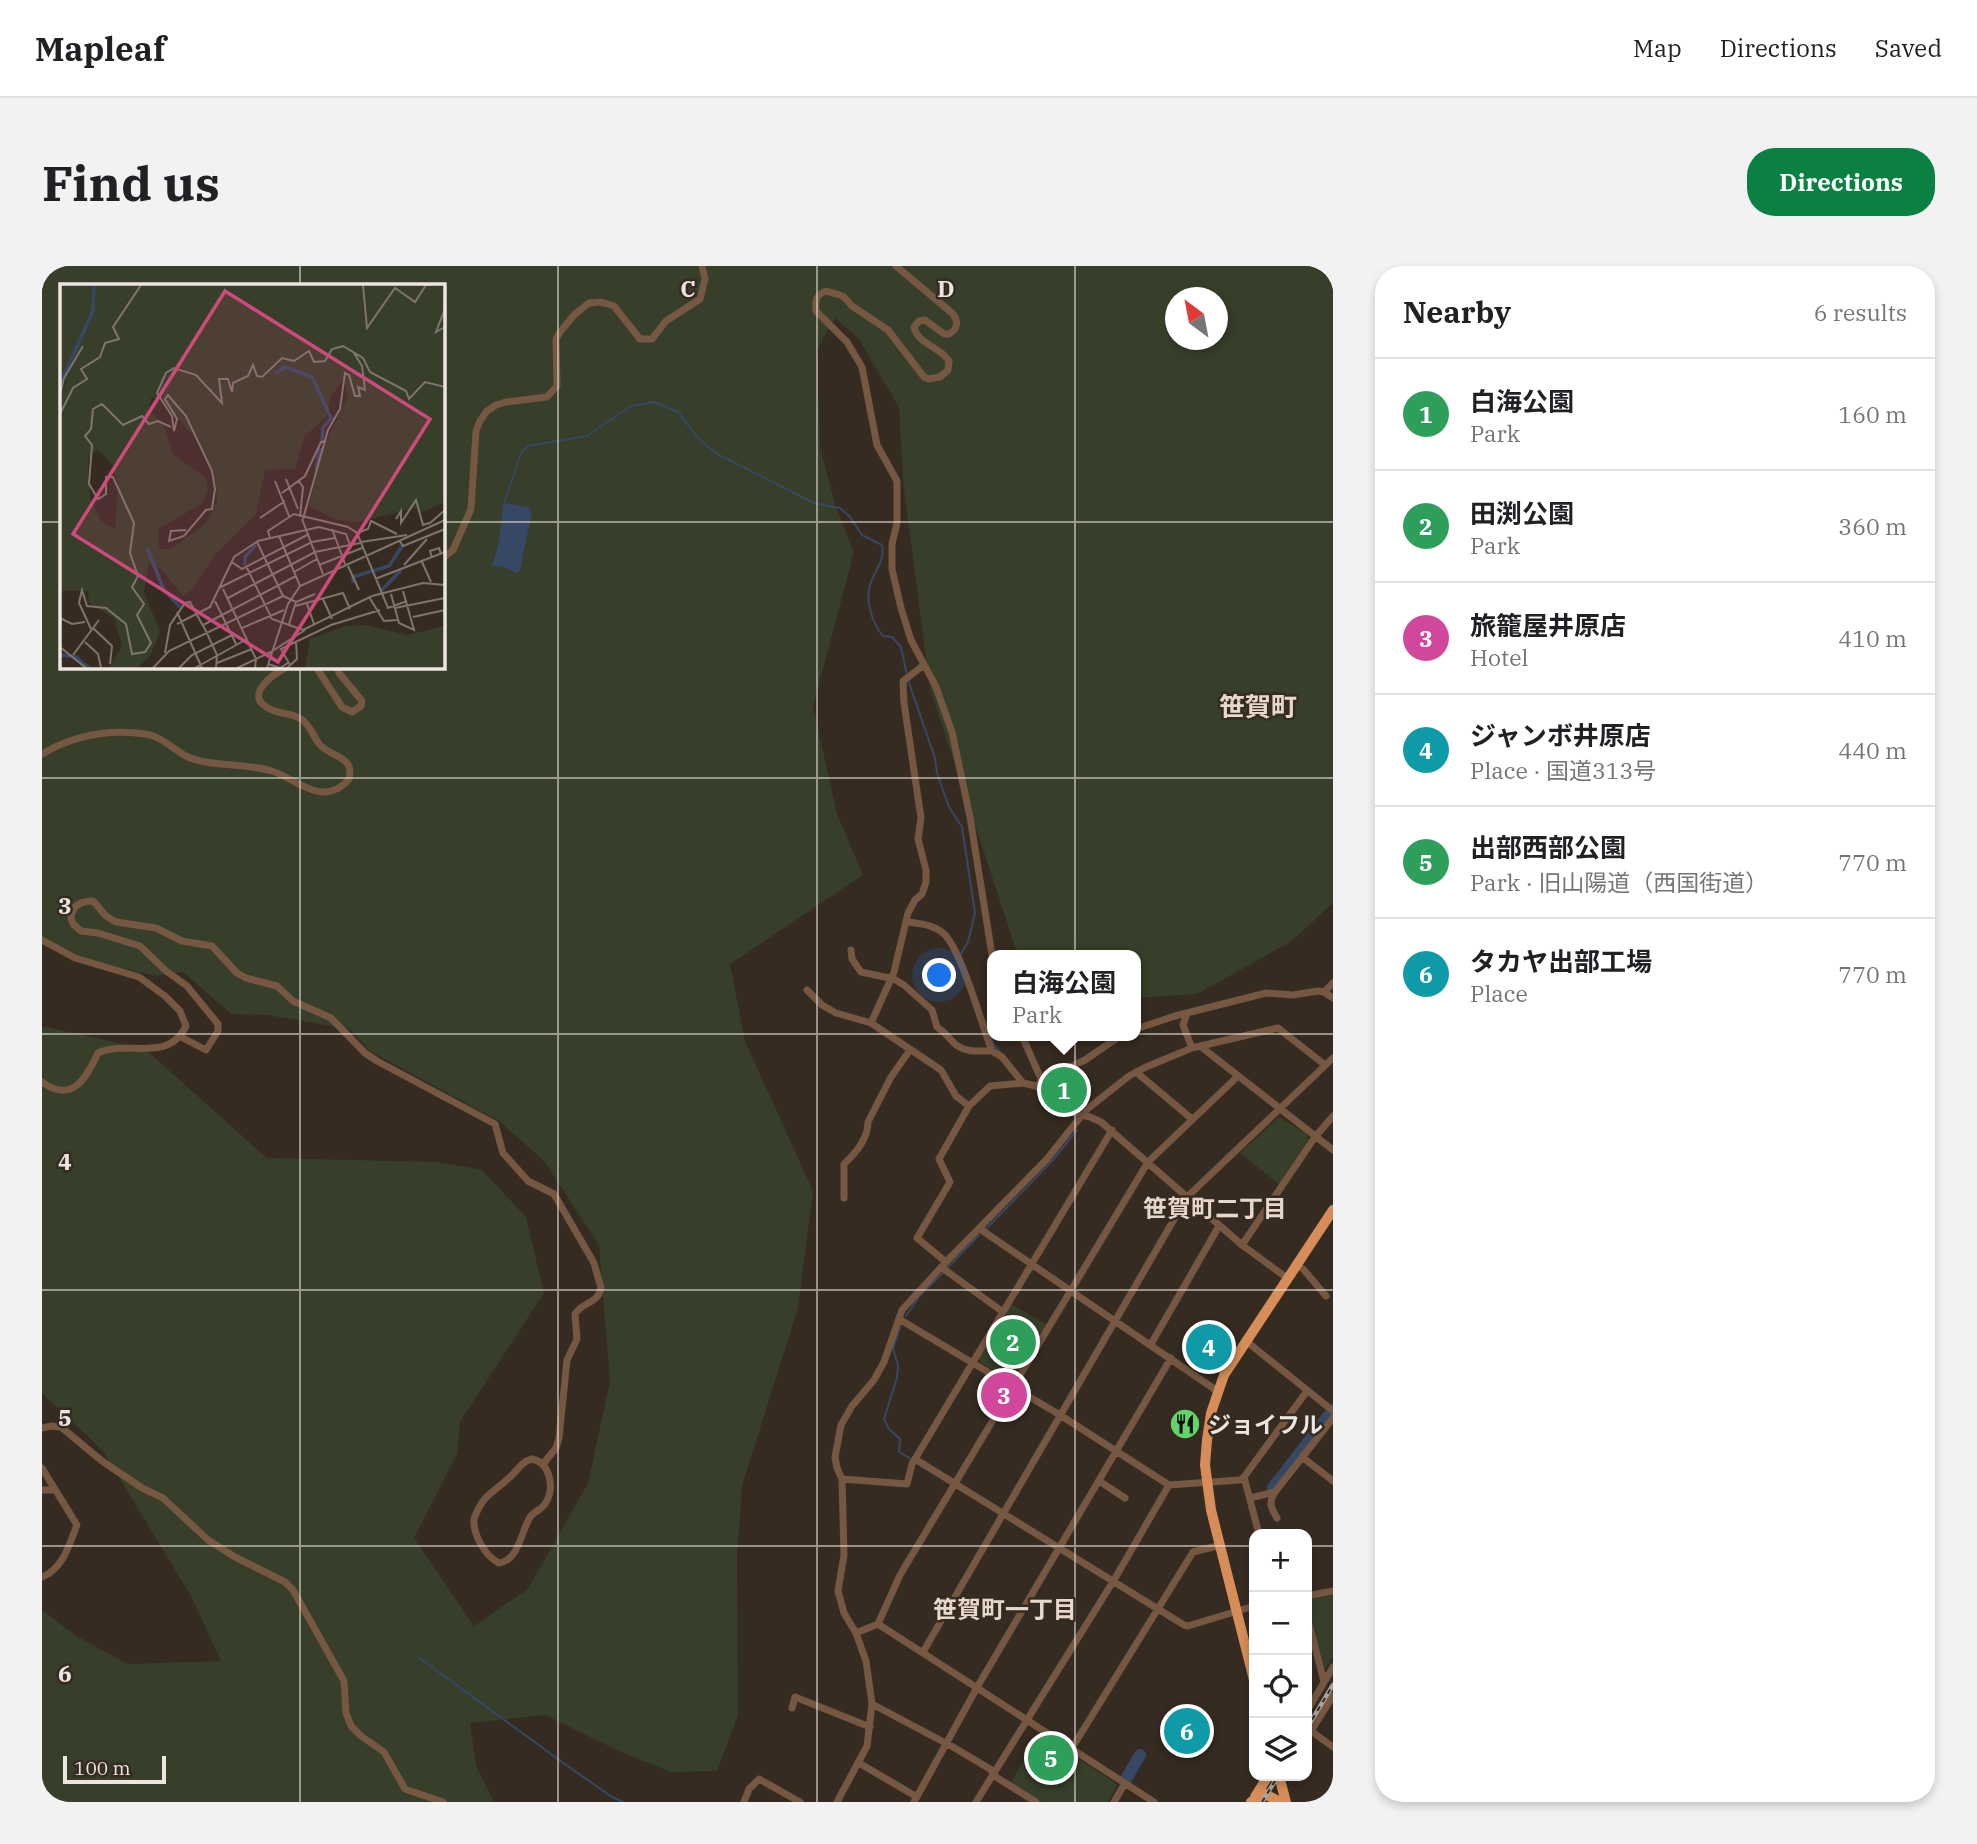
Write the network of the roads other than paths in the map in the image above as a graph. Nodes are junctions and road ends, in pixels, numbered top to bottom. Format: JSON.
{"nodes":[{"id":1,"x":702,"y":266,"type":"edge"},
{"id":2,"x":896,"y":266,"type":"edge"},
{"id":3,"x":444,"y":557,"type":"edge"},
{"id":4,"x":924,"y":665,"type":"junction"},
{"id":5,"x":285,"y":668,"type":"edge"},
{"id":6,"x":317,"y":668,"type":"edge"},
{"id":7,"x":337,"y":668,"type":"edge"},
{"id":8,"x":42,"y":754,"type":"edge"},
{"id":9,"x":907,"y":922,"type":"junction"},
{"id":10,"x":42,"y":940,"type":"edge"},
{"id":11,"x":851,"y":950,"type":"dead end"},
{"id":12,"x":991,"y":950,"type":"edge"},
{"id":13,"x":890,"y":978,"type":"junction"},
{"id":14,"x":1333,"y":983,"type":"edge"},
{"id":15,"x":807,"y":990,"type":"dead end"},
{"id":16,"x":1324,"y":992,"type":"junction"},
{"id":17,"x":1333,"y":998,"type":"edge"},
{"id":18,"x":1187,"y":1014,"type":"junction"},
{"id":19,"x":871,"y":1023,"type":"junction"},
{"id":20,"x":1141,"y":1027,"type":"edge"},
{"id":21,"x":987,"y":1032,"type":"edge"},
{"id":22,"x":181,"y":1037,"type":"junction"},
{"id":23,"x":989,"y":1041,"type":"edge"},
{"id":24,"x":1024,"y":1041,"type":"edge"},
{"id":25,"x":1112,"y":1041,"type":"edge"},
{"id":26,"x":1196,"y":1047,"type":"junction"},
{"id":27,"x":910,"y":1050,"type":"junction"},
{"id":28,"x":992,"y":1051,"type":"junction"},
{"id":29,"x":1333,"y":1058,"type":"edge"},
{"id":30,"x":1325,"y":1065,"type":"junction"},
{"id":31,"x":1136,"y":1072,"type":"junction"},
{"id":32,"x":1237,"y":1077,"type":"junction"},
{"id":33,"x":42,"y":1082,"type":"edge"},
{"id":34,"x":1023,"y":1083,"type":"junction"},
{"id":35,"x":1039,"y":1083,"type":"junction"},
{"id":36,"x":969,"y":1106,"type":"junction"},
{"id":37,"x":1280,"y":1109,"type":"junction"},
{"id":38,"x":1080,"y":1116,"type":"junction"},
{"id":39,"x":1333,"y":1116,"type":"edge"},
{"id":40,"x":1192,"y":1119,"type":"junction"},
{"id":41,"x":1112,"y":1130,"type":"junction"},
{"id":42,"x":1315,"y":1137,"type":"junction"},
{"id":43,"x":1333,"y":1150,"type":"edge"},
{"id":44,"x":1148,"y":1162,"type":"junction"},
{"id":45,"x":1187,"y":1197,"type":"junction"},
{"id":46,"x":844,"y":1198,"type":"dead end"},
{"id":47,"x":1333,"y":1210,"type":"edge"},
{"id":48,"x":1219,"y":1226,"type":"junction"},
{"id":49,"x":980,"y":1228,"type":"junction"},
{"id":50,"x":1242,"y":1245,"type":"junction"},
{"id":51,"x":943,"y":1264,"type":"junction"},
{"id":52,"x":1033,"y":1264,"type":"junction"},
{"id":53,"x":1296,"y":1264,"type":"junction"},
{"id":54,"x":1287,"y":1278,"type":"junction"},
{"id":55,"x":1072,"y":1291,"type":"junction"},
{"id":56,"x":1326,"y":1296,"type":"dead end"},
{"id":57,"x":1003,"y":1312,"type":"junction"},
{"id":58,"x":899,"y":1319,"type":"junction"},
{"id":59,"x":1116,"y":1320,"type":"junction"},
{"id":60,"x":1246,"y":1341,"type":"junction"},
{"id":61,"x":1151,"y":1344,"type":"junction"},
{"id":62,"x":1171,"y":1358,"type":"junction"},
{"id":63,"x":971,"y":1364,"type":"junction"},
{"id":64,"x":1013,"y":1388,"type":"junction"},
{"id":65,"x":1307,"y":1391,"type":"junction"},
{"id":66,"x":1217,"y":1393,"type":"junction"},
{"id":67,"x":1332,"y":1413,"type":"edge"},
{"id":68,"x":1060,"y":1415,"type":"junction"},
{"id":69,"x":42,"y":1428,"type":"edge"},
{"id":70,"x":1116,"y":1451,"type":"junction"},
{"id":71,"x":1302,"y":1457,"type":"junction"},
{"id":72,"x":915,"y":1459,"type":"junction"},
{"id":73,"x":543,"y":1464,"type":"junction"},
{"id":74,"x":42,"y":1468,"type":"edge"},
{"id":75,"x":1244,"y":1477,"type":"junction"},
{"id":76,"x":842,"y":1479,"type":"junction"},
{"id":77,"x":1099,"y":1480,"type":"junction"},
{"id":78,"x":1333,"y":1481,"type":"edge"},
{"id":79,"x":1207,"y":1482,"type":"junction"},
{"id":80,"x":956,"y":1483,"type":"junction"},
{"id":81,"x":1169,"y":1485,"type":"junction"},
{"id":82,"x":42,"y":1490,"type":"edge"},
{"id":83,"x":54,"y":1490,"type":"junction"},
{"id":84,"x":1275,"y":1492,"type":"junction"},
{"id":85,"x":1125,"y":1498,"type":"dead end"},
{"id":86,"x":1250,"y":1498,"type":"junction"},
{"id":87,"x":1004,"y":1513,"type":"junction"},
{"id":88,"x":1277,"y":1518,"type":"dead end"},
{"id":89,"x":1258,"y":1529,"type":"edge"},
{"id":90,"x":1221,"y":1545,"type":"junction"},
{"id":91,"x":1059,"y":1547,"type":"junction"},
{"id":92,"x":42,"y":1577,"type":"edge"},
{"id":93,"x":1114,"y":1580,"type":"junction"},
{"id":94,"x":1333,"y":1591,"type":"edge"},
{"id":95,"x":1312,"y":1595,"type":"edge"},
{"id":96,"x":1249,"y":1607,"type":"edge"},
{"id":97,"x":1158,"y":1608,"type":"junction"},
{"id":98,"x":1237,"y":1611,"type":"junction"},
{"id":99,"x":878,"y":1624,"type":"junction"},
{"id":100,"x":856,"y":1633,"type":"junction"},
{"id":101,"x":1312,"y":1635,"type":"edge"},
{"id":102,"x":923,"y":1652,"type":"junction"},
{"id":103,"x":1249,"y":1660,"type":"edge"},
{"id":104,"x":1333,"y":1667,"type":"edge"},
{"id":105,"x":1324,"y":1682,"type":"junction"},
{"id":106,"x":978,"y":1687,"type":"junction"},
{"id":107,"x":1333,"y":1696,"type":"edge"},
{"id":108,"x":1312,"y":1703,"type":"edge"},
{"id":109,"x":872,"y":1704,"type":"junction"},
{"id":110,"x":792,"y":1708,"type":"dead end"},
{"id":111,"x":1026,"y":1719,"type":"junction"},
{"id":112,"x":870,"y":1727,"type":"junction"},
{"id":113,"x":946,"y":1744,"type":"junction"},
{"id":114,"x":1333,"y":1747,"type":"edge"},
{"id":115,"x":1072,"y":1748,"type":"junction"},
{"id":116,"x":859,"y":1763,"type":"junction"},
{"id":117,"x":993,"y":1773,"type":"junction"},
{"id":118,"x":1265,"y":1781,"type":"edge"},
{"id":119,"x":1280,"y":1781,"type":"edge"},
{"id":120,"x":1125,"y":1783,"type":"junction"},
{"id":121,"x":915,"y":1799,"type":"edge"},
{"id":122,"x":443,"y":1802,"type":"edge"},
{"id":123,"x":744,"y":1802,"type":"edge"},
{"id":124,"x":800,"y":1802,"type":"edge"},
{"id":125,"x":837,"y":1802,"type":"edge"},
{"id":126,"x":976,"y":1802,"type":"edge"},
{"id":127,"x":1036,"y":1802,"type":"edge"},
{"id":128,"x":1114,"y":1802,"type":"edge"},
{"id":129,"x":1154,"y":1802,"type":"edge"},
{"id":130,"x":1251,"y":1802,"type":"edge"},
{"id":131,"x":1280,"y":1802,"type":"edge"},
{"id":132,"x":1286,"y":1802,"type":"edge"}],
"edges":[{"from":1,"to":3,"type":"street"},
{"from":2,"to":4,"type":"street"},
{"from":4,"to":9,"type":"street"},
{"from":4,"to":12,"type":"street"},
{"from":5,"to":8,"type":"street"},
{"from":6,"to":7,"type":"street"},
{"from":9,"to":13,"type":"street"},
{"from":9,"to":21,"type":"street"},
{"from":10,"to":22,"type":"street"},
{"from":11,"to":13,"type":"street"},
{"from":13,"to":19,"type":"street"},
{"from":13,"to":28,"type":"street"},
{"from":14,"to":16,"type":"street"},
{"from":15,"to":19,"type":"street"},
{"from":16,"to":17,"type":"street"},
{"from":16,"to":18,"type":"street"},
{"from":18,"to":20,"type":"street"},
{"from":18,"to":26,"type":"street"},
{"from":19,"to":27,"type":"street"},
{"from":22,"to":33,"type":"street"},
{"from":22,"to":73,"type":"street"},
{"from":23,"to":28,"type":"street"},
{"from":24,"to":35,"type":"street"},
{"from":25,"to":35,"type":"street"},
{"from":26,"to":30,"type":"street"},
{"from":26,"to":31,"type":"street"},
{"from":26,"to":32,"type":"street"},
{"from":27,"to":36,"type":"street"},
{"from":27,"to":46,"type":"street"},
{"from":28,"to":34,"type":"street"},
{"from":29,"to":30,"type":"street"},
{"from":30,"to":37,"type":"street"},
{"from":31,"to":38,"type":"street"},
{"from":31,"to":40,"type":"street"},
{"from":32,"to":37,"type":"street"},
{"from":32,"to":40,"type":"street"},
{"from":34,"to":35,"type":"street"},
{"from":34,"to":36,"type":"street"},
{"from":35,"to":38,"type":"street"},
{"from":36,"to":51,"type":"street"},
{"from":37,"to":42,"type":"street"},
{"from":37,"to":45,"type":"street"},
{"from":38,"to":41,"type":"street"},
{"from":38,"to":49,"type":"street"},
{"from":39,"to":42,"type":"street"},
{"from":40,"to":44,"type":"street"},
{"from":41,"to":44,"type":"street"},
{"from":41,"to":52,"type":"street"},
{"from":42,"to":43,"type":"street"},
{"from":42,"to":50,"type":"street"},
{"from":44,"to":45,"type":"street"},
{"from":44,"to":55,"type":"street"},
{"from":45,"to":48,"type":"street"},
{"from":45,"to":59,"type":"street"},
{"from":47,"to":53,"type":"highway"},
{"from":48,"to":50,"type":"street"},
{"from":48,"to":61,"type":"street"},
{"from":49,"to":51,"type":"street"},
{"from":49,"to":52,"type":"street"},
{"from":50,"to":54,"type":"street"},
{"from":51,"to":57,"type":"street"},
{"from":51,"to":58,"type":"street"},
{"from":52,"to":55,"type":"street"},
{"from":52,"to":57,"type":"street"},
{"from":53,"to":54,"type":"highway"},
{"from":53,"to":56,"type":"street"},
{"from":54,"to":60,"type":"highway"},
{"from":55,"to":59,"type":"street"},
{"from":55,"to":64,"type":"street"},
{"from":57,"to":63,"type":"street"},
{"from":58,"to":63,"type":"street"},
{"from":58,"to":76,"type":"street"},
{"from":59,"to":61,"type":"street"},
{"from":59,"to":68,"type":"street"},
{"from":60,"to":65,"type":"street"},
{"from":60,"to":66,"type":"highway"},
{"from":61,"to":62,"type":"street"},
{"from":62,"to":66,"type":"street"},
{"from":62,"to":70,"type":"street"},
{"from":63,"to":64,"type":"street"},
{"from":63,"to":72,"type":"street"},
{"from":64,"to":68,"type":"street"},
{"from":64,"to":80,"type":"street"},
{"from":65,"to":67,"type":"street"},
{"from":65,"to":75,"type":"street"},
{"from":66,"to":79,"type":"highway"},
{"from":67,"to":71,"type":"street"},
{"from":68,"to":70,"type":"street"},
{"from":68,"to":87,"type":"street"},
{"from":69,"to":122,"type":"street"},
{"from":70,"to":77,"type":"street"},
{"from":70,"to":81,"type":"street"},
{"from":71,"to":78,"type":"street"},
{"from":71,"to":84,"type":"street"},
{"from":72,"to":76,"type":"street"},
{"from":72,"to":80,"type":"street"},
{"from":73,"to":73,"type":"street"},
{"from":74,"to":83,"type":"street"},
{"from":75,"to":79,"type":"street"},
{"from":75,"to":86,"type":"street"},
{"from":76,"to":100,"type":"street"},
{"from":77,"to":85,"type":"street"},
{"from":77,"to":91,"type":"street"},
{"from":79,"to":81,"type":"street"},
{"from":79,"to":90,"type":"highway"},
{"from":80,"to":87,"type":"street"},
{"from":80,"to":99,"type":"street"},
{"from":81,"to":93,"type":"street"},
{"from":82,"to":83,"type":"street"},
{"from":83,"to":92,"type":"street"},
{"from":84,"to":86,"type":"street"},
{"from":84,"to":88,"type":"street"},
{"from":86,"to":89,"type":"street"},
{"from":87,"to":91,"type":"street"},
{"from":87,"to":102,"type":"street"},
{"from":90,"to":97,"type":"street"},
{"from":90,"to":98,"type":"highway"},
{"from":91,"to":93,"type":"street"},
{"from":91,"to":106,"type":"street"},
{"from":93,"to":97,"type":"street"},
{"from":93,"to":111,"type":"street"},
{"from":94,"to":95,"type":"street"},
{"from":96,"to":98,"type":"street"},
{"from":97,"to":98,"type":"street"},
{"from":97,"to":115,"type":"street"},
{"from":98,"to":103,"type":"highway"},
{"from":99,"to":100,"type":"street"},
{"from":99,"to":102,"type":"street"},
{"from":100,"to":109,"type":"street"},
{"from":101,"to":105,"type":"street"},
{"from":102,"to":106,"type":"street"},
{"from":104,"to":105,"type":"street"},
{"from":105,"to":108,"type":"street"},
{"from":106,"to":111,"type":"street"},
{"from":106,"to":113,"type":"street"},
{"from":107,"to":114,"type":"street"},
{"from":109,"to":112,"type":"street"},
{"from":109,"to":113,"type":"street"},
{"from":110,"to":112,"type":"street"},
{"from":111,"to":115,"type":"street"},
{"from":111,"to":117,"type":"street"},
{"from":112,"to":116,"type":"street"},
{"from":113,"to":117,"type":"street"},
{"from":113,"to":121,"type":"street"},
{"from":115,"to":120,"type":"street"},
{"from":116,"to":121,"type":"street"},
{"from":116,"to":125,"type":"street"},
{"from":117,"to":126,"type":"street"},
{"from":117,"to":127,"type":"street"},
{"from":118,"to":130,"type":"highway"},
{"from":119,"to":132,"type":"highway"},
{"from":120,"to":128,"type":"street"},
{"from":120,"to":129,"type":"street"},
{"from":123,"to":124,"type":"street"},
{"from":130,"to":131,"type":"highway"}]}
